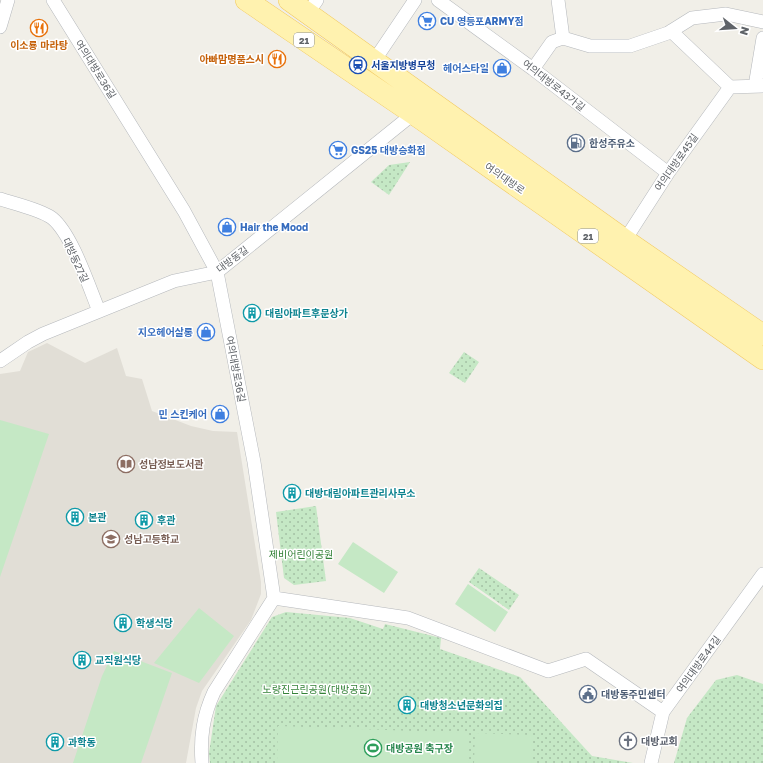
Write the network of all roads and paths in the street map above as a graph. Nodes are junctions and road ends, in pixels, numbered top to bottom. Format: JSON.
{"nodes":[{"id":1,"x":8,"y":0,"type":"edge"},
{"id":2,"x":53,"y":0,"type":"edge"},
{"id":3,"x":246,"y":0,"type":"edge"},
{"id":4,"x":289,"y":0,"type":"edge"},
{"id":5,"x":415,"y":0,"type":"edge"},
{"id":6,"x":438,"y":0,"type":"edge"},
{"id":7,"x":558,"y":0,"type":"edge"},
{"id":8,"x":312,"y":7,"type":"edge"},
{"id":9,"x":763,"y":22,"type":"edge"},
{"id":10,"x":0,"y":28,"type":"edge"},
{"id":11,"x":671,"y":31,"type":"junction"},
{"id":12,"x":563,"y":38,"type":"junction"},
{"id":13,"x":763,"y":38,"type":"edge"},
{"id":14,"x":374,"y":61,"type":"junction"},
{"id":15,"x":534,"y":69,"type":"junction"},
{"id":16,"x":363,"y":79,"type":"junction"},
{"id":17,"x":759,"y":86,"type":"edge"},
{"id":18,"x":730,"y":87,"type":"junction"},
{"id":19,"x":423,"y":96,"type":"junction"},
{"id":20,"x":413,"y":114,"type":"junction"},
{"id":21,"x":668,"y":173,"type":"junction"},
{"id":22,"x":0,"y":199,"type":"edge"},
{"id":23,"x":625,"y":240,"type":"junction"},
{"id":24,"x":217,"y":272,"type":"junction"},
{"id":25,"x":99,"y":312,"type":"junction"},
{"id":26,"x":763,"y":335,"type":"edge"},
{"id":27,"x":763,"y":359,"type":"edge"},
{"id":28,"x":0,"y":361,"type":"edge"},
{"id":29,"x":763,"y":574,"type":"edge"},
{"id":30,"x":274,"y":598,"type":"junction"},
{"id":31,"x":663,"y":712,"type":"junction"},
{"id":32,"x":202,"y":763,"type":"edge"},
{"id":33,"x":651,"y":763,"type":"edge"}],
"edges":[{"from":1,"to":10,"type":"street"},
{"from":2,"to":24,"type":"street","name":"여의대방로36길"},
{"from":3,"to":16,"type":"main road","name":"여의대방로","number":"21"},
{"from":4,"to":8,"type":"main road","name":"여의대방로"},
{"from":5,"to":14,"type":"street"},
{"from":6,"to":15,"type":"street","name":"여의대방로43가길"},
{"from":7,"to":12,"type":"street"},
{"from":8,"to":14,"type":"main road","name":"여의대방로"},
{"from":9,"to":11,"type":"street"},
{"from":11,"to":12,"type":"street"},
{"from":11,"to":18,"type":"street"},
{"from":12,"to":15,"type":"street"},
{"from":13,"to":17,"type":"street"},
{"from":14,"to":16,"type":"main road"},
{"from":14,"to":19,"type":"main road","name":"여의대방로"},
{"from":15,"to":21,"type":"street","name":"여의대방로43가길"},
{"from":16,"to":20,"type":"main road","name":"여의대방로","number":"21"},
{"from":17,"to":18,"type":"street"},
{"from":18,"to":21,"type":"street","name":"여의대방로45길"},
{"from":19,"to":20,"type":"main road"},
{"from":19,"to":23,"type":"main road","name":"여의대방로"},
{"from":20,"to":24,"type":"street","name":"대방동길"},
{"from":20,"to":27,"type":"main road","name":"여의대방로","number":"21"},
{"from":21,"to":23,"type":"street","name":"여의대방로45길"},
{"from":22,"to":25,"type":"street","name":"대방동27길"},
{"from":23,"to":26,"type":"main road","name":"여의대방로"},
{"from":24,"to":25,"type":"street","name":"대방동길"},
{"from":24,"to":30,"type":"street","name":"여의대방로36길"},
{"from":25,"to":28,"type":"street","name":"대방동길"},
{"from":29,"to":31,"type":"street","name":"여의대방로44길"},
{"from":30,"to":31,"type":"street"},
{"from":30,"to":32,"type":"street"},
{"from":31,"to":33,"type":"street","name":"여의대방로44길"}]}
